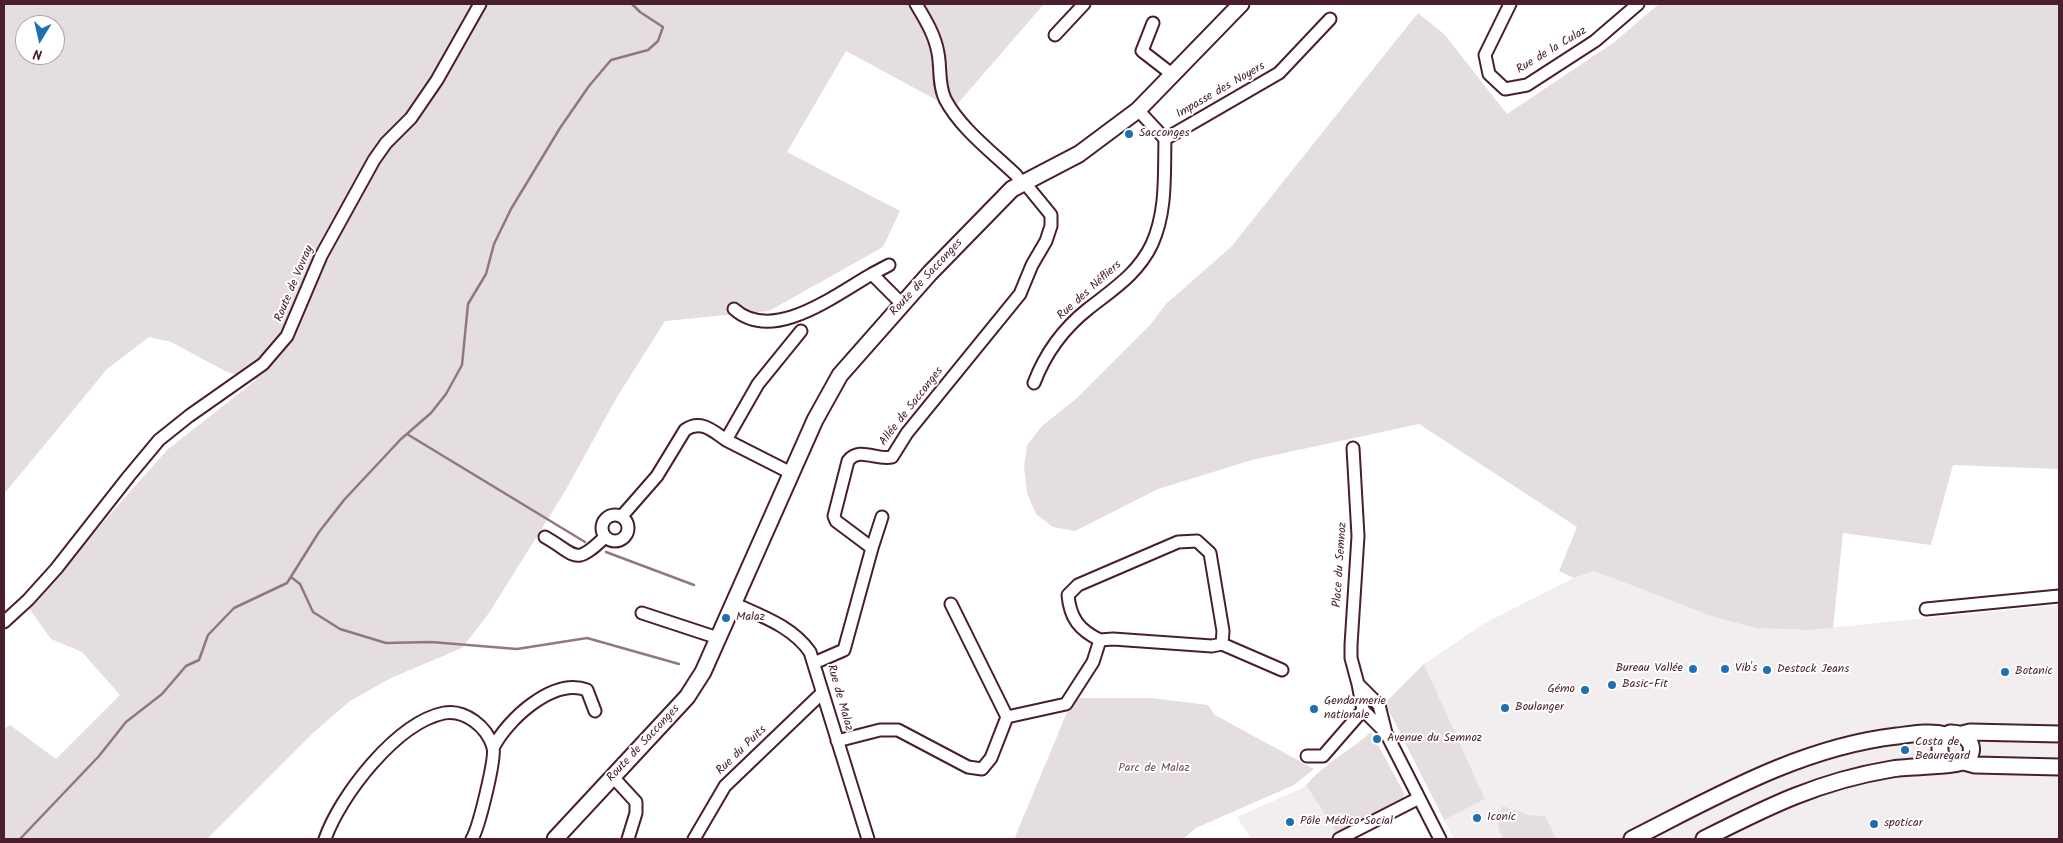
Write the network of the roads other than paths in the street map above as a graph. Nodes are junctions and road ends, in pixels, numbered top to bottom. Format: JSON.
{"nodes":[{"id":1,"x":480,"y":4,"type":"edge"},
{"id":2,"x":916,"y":4,"type":"edge"},
{"id":3,"x":1084,"y":4,"type":"edge"},
{"id":4,"x":1241,"y":4,"type":"edge"},
{"id":5,"x":1510,"y":4,"type":"edge"},
{"id":6,"x":1638,"y":4,"type":"edge"},
{"id":7,"x":1330,"y":19,"type":"dead end"},
{"id":8,"x":1153,"y":23,"type":"dead end"},
{"id":9,"x":1055,"y":35,"type":"dead end"},
{"id":10,"x":1173,"y":75,"type":"junction"},
{"id":11,"x":1138,"y":110,"type":"junction"},
{"id":12,"x":1165,"y":139,"type":"junction"},
{"id":13,"x":1023,"y":182,"type":"junction"},
{"id":14,"x":889,"y":265,"type":"dead end"},
{"id":15,"x":872,"y":274,"type":"junction"},
{"id":16,"x":902,"y":304,"type":"junction"},
{"id":17,"x":734,"y":309,"type":"dead end"},
{"id":18,"x":801,"y":330,"type":"dead end"},
{"id":19,"x":1034,"y":383,"type":"dead end"},
{"id":20,"x":726,"y":440,"type":"junction"},
{"id":21,"x":1353,"y":448,"type":"dead end"},
{"id":22,"x":791,"y":473,"type":"junction"},
{"id":23,"x":622,"y":516,"type":"junction"},
{"id":24,"x":882,"y":517,"type":"dead end"},
{"id":25,"x":545,"y":537,"type":"dead end"},
{"id":26,"x":605,"y":537,"type":"junction"},
{"id":27,"x":872,"y":548,"type":"junction"},
{"id":28,"x":2059,"y":596,"type":"edge"},
{"id":29,"x":733,"y":603,"type":"junction"},
{"id":30,"x":951,"y":604,"type":"dead end"},
{"id":31,"x":1926,"y":608,"type":"dead end"},
{"id":32,"x":642,"y":613,"type":"dead end"},
{"id":33,"x":4,"y":622,"type":"edge"},
{"id":34,"x":718,"y":638,"type":"junction"},
{"id":35,"x":1100,"y":640,"type":"junction"},
{"id":36,"x":1222,"y":644,"type":"junction"},
{"id":37,"x":814,"y":663,"type":"junction"},
{"id":38,"x":1282,"y":670,"type":"dead end"},
{"id":39,"x":1358,"y":684,"type":"junction"},
{"id":40,"x":822,"y":693,"type":"junction"},
{"id":41,"x":1363,"y":710,"type":"junction"},
{"id":42,"x":595,"y":711,"type":"dead end"},
{"id":43,"x":1007,"y":717,"type":"junction"},
{"id":44,"x":1386,"y":733,"type":"junction"},
{"id":45,"x":1962,"y":734,"type":"junction"},
{"id":46,"x":2059,"y":734,"type":"edge"},
{"id":47,"x":1946,"y":736,"type":"junction"},
{"id":48,"x":837,"y":741,"type":"junction"},
{"id":49,"x":493,"y":748,"type":"junction"},
{"id":50,"x":1308,"y":756,"type":"dead end"},
{"id":51,"x":1964,"y":762,"type":"junction"},
{"id":52,"x":1949,"y":764,"type":"junction"},
{"id":53,"x":2059,"y":767,"type":"edge"},
{"id":54,"x":613,"y":777,"type":"junction"},
{"id":55,"x":1419,"y":798,"type":"junction"},
{"id":56,"x":325,"y":839,"type":"edge"},
{"id":57,"x":472,"y":839,"type":"edge"},
{"id":58,"x":555,"y":839,"type":"edge"},
{"id":59,"x":628,"y":839,"type":"edge"},
{"id":60,"x":694,"y":839,"type":"edge"},
{"id":61,"x":868,"y":839,"type":"edge"},
{"id":62,"x":1339,"y":839,"type":"edge"},
{"id":63,"x":1440,"y":839,"type":"edge"},
{"id":64,"x":1632,"y":839,"type":"edge"},
{"id":65,"x":1704,"y":839,"type":"edge"}],
"edges":[{"from":1,"to":33,"type":"street","name":"Route de Vovray"},
{"from":2,"to":13,"type":"street"},
{"from":3,"to":9,"type":"street"},
{"from":4,"to":10,"type":"street","name":"Route de Sacconges"},
{"from":5,"to":6,"type":"street","name":"Rue de la Culaz"},
{"from":7,"to":12,"type":"street","name":"Impasse des Noyers"},
{"from":8,"to":10,"type":"street"},
{"from":10,"to":11,"type":"street","name":"Route de Sacconges"},
{"from":11,"to":12,"type":"street"},
{"from":11,"to":13,"type":"street","name":"Route de Sacconges"},
{"from":12,"to":19,"type":"street","name":"Rue des Néfliers"},
{"from":13,"to":16,"type":"street","name":"Route de Sacconges"},
{"from":13,"to":27,"type":"street","name":"Allée de Sacconges"},
{"from":14,"to":15,"type":"street"},
{"from":15,"to":16,"type":"street"},
{"from":15,"to":17,"type":"street"},
{"from":16,"to":22,"type":"street","name":"Route de Sacconges"},
{"from":18,"to":20,"type":"street"},
{"from":20,"to":22,"type":"street"},
{"from":20,"to":23,"type":"street"},
{"from":21,"to":39,"type":"street","name":"Place du Semnoz"},
{"from":22,"to":29,"type":"street","name":"Route de Sacconges"},
{"from":23,"to":26,"type":"street"},
{"from":23,"to":26,"type":"street"},
{"from":24,"to":27,"type":"street"},
{"from":25,"to":26,"type":"street"},
{"from":27,"to":37,"type":"street"},
{"from":28,"to":31,"type":"street"},
{"from":29,"to":34,"type":"street","name":"Route de Sacconges"},
{"from":29,"to":37,"type":"street","name":"Rue de Malaz"},
{"from":30,"to":43,"type":"street"},
{"from":32,"to":34,"type":"street"},
{"from":34,"to":54,"type":"street","name":"Route de Sacconges"},
{"from":35,"to":36,"type":"street"},
{"from":35,"to":36,"type":"street"},
{"from":35,"to":43,"type":"street"},
{"from":36,"to":38,"type":"street"},
{"from":37,"to":40,"type":"street","name":"Rue de Malaz"},
{"from":39,"to":41,"type":"street","name":"Place du Semnoz"},
{"from":39,"to":44,"type":"street"},
{"from":40,"to":48,"type":"street","name":"Rue de Malaz"},
{"from":40,"to":60,"type":"street","name":"Rue du Puits"},
{"from":41,"to":44,"type":"street"},
{"from":41,"to":50,"type":"street"},
{"from":42,"to":49,"type":"street"},
{"from":43,"to":48,"type":"street"},
{"from":44,"to":55,"type":"street"},
{"from":45,"to":46,"type":"street"},
{"from":45,"to":47,"type":"street"},
{"from":45,"to":51,"type":"street"},
{"from":47,"to":52,"type":"street"},
{"from":47,"to":64,"type":"street"},
{"from":48,"to":61,"type":"street","name":"Rue de Malaz"},
{"from":49,"to":56,"type":"street"},
{"from":49,"to":57,"type":"street"},
{"from":51,"to":52,"type":"street"},
{"from":51,"to":53,"type":"street"},
{"from":52,"to":65,"type":"street"},
{"from":54,"to":58,"type":"street","name":"Route de Sacconges"},
{"from":54,"to":59,"type":"street"},
{"from":55,"to":62,"type":"street"},
{"from":55,"to":63,"type":"street"}]}
